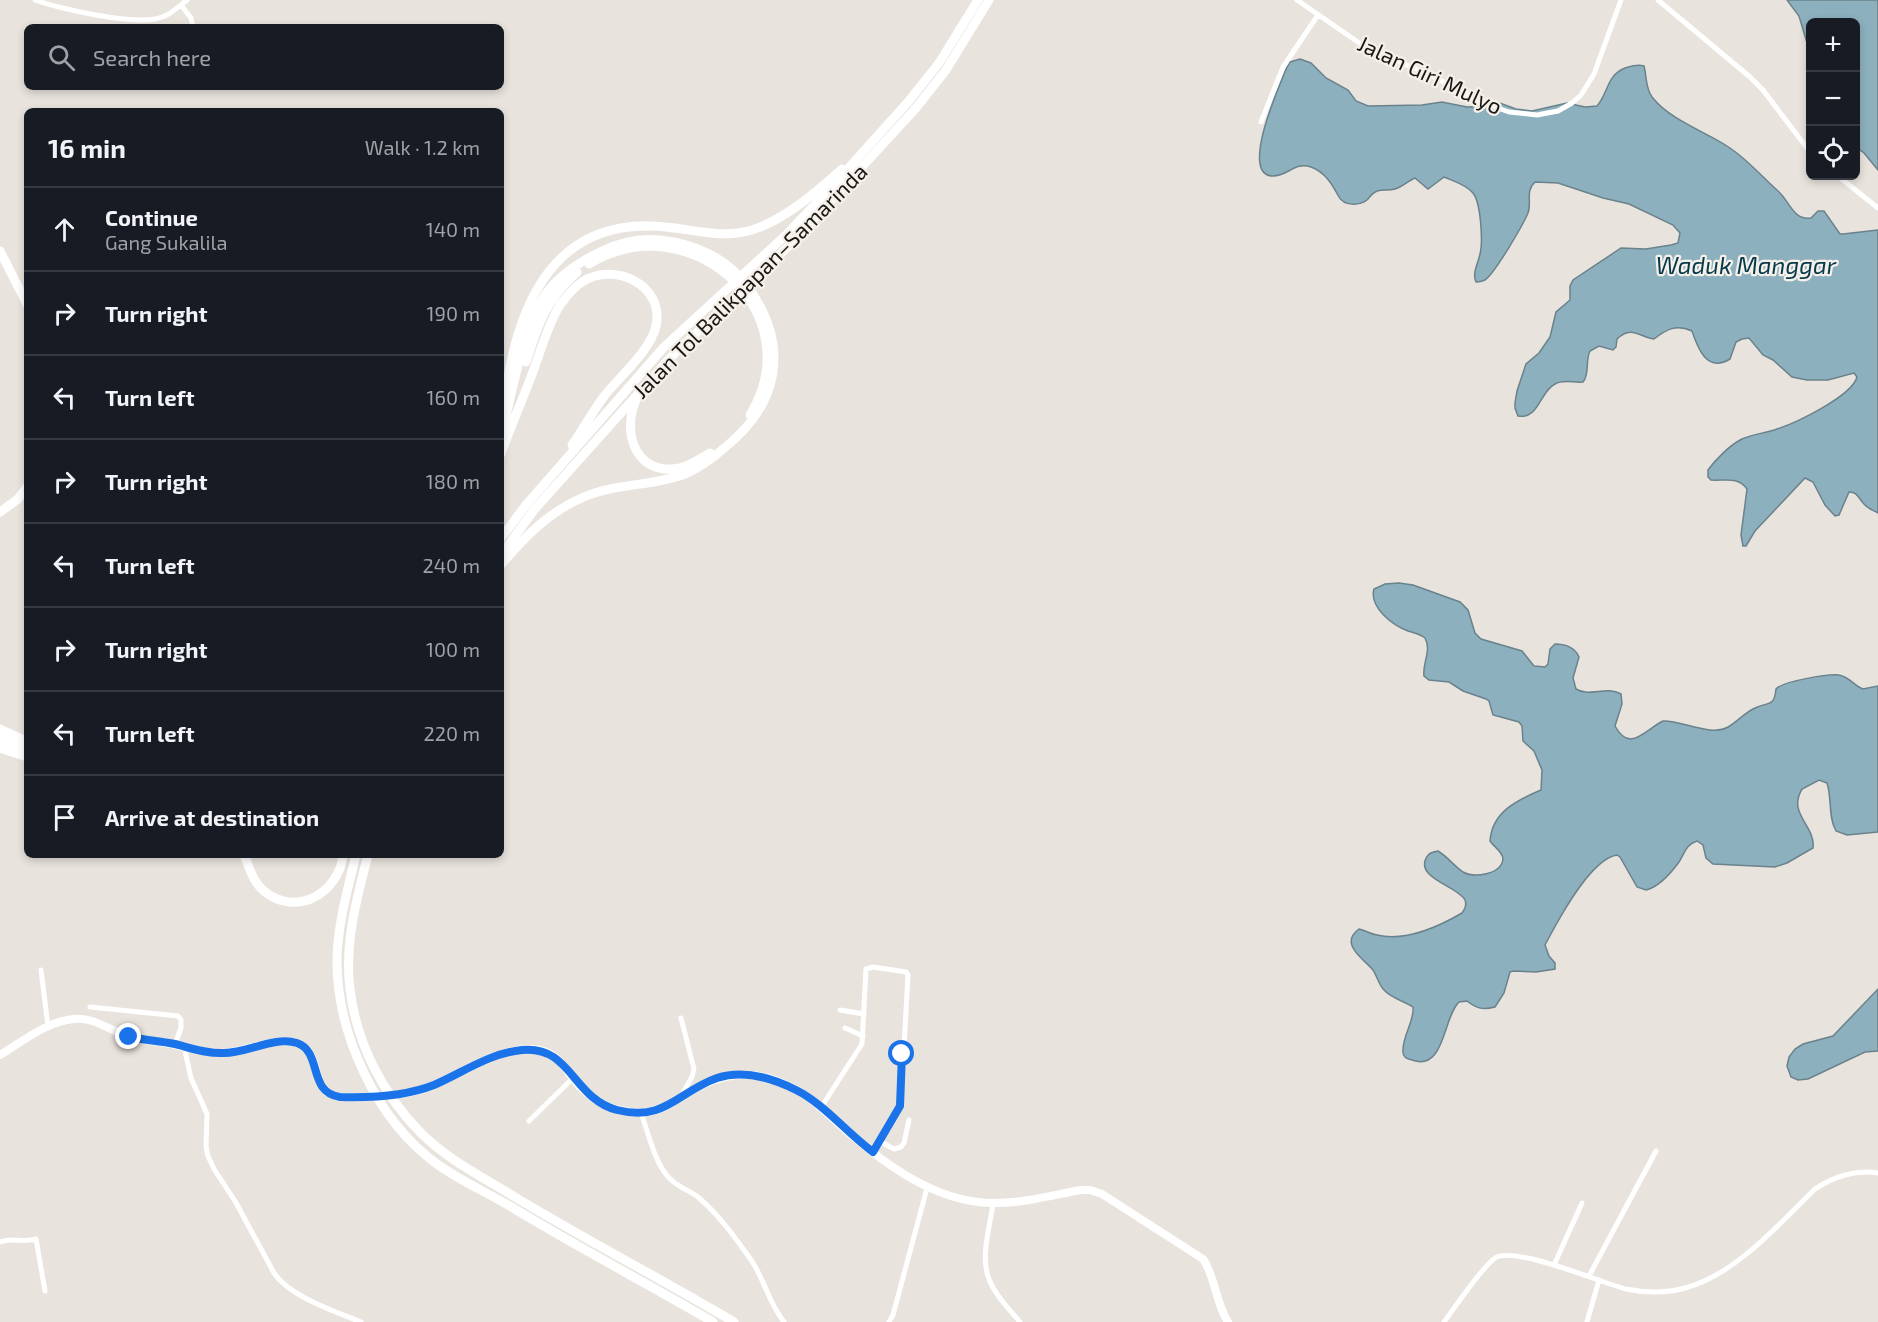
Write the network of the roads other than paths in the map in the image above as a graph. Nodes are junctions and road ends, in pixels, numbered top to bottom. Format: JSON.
{"nodes":[{"id":1,"x":35,"y":0,"type":"edge"},
{"id":2,"x":187,"y":0,"type":"edge"},
{"id":3,"x":978,"y":0,"type":"edge"},
{"id":4,"x":989,"y":0,"type":"edge"},
{"id":5,"x":1297,"y":0,"type":"edge"},
{"id":6,"x":1621,"y":0,"type":"edge"},
{"id":7,"x":1658,"y":0,"type":"edge"},
{"id":8,"x":181,"y":5,"type":"junction"},
{"id":9,"x":1318,"y":15,"type":"junction"},
{"id":10,"x":192,"y":24,"type":"edge"},
{"id":11,"x":1261,"y":122,"type":"dead end"},
{"id":12,"x":882,"y":131,"type":"junction"},
{"id":13,"x":1806,"y":147,"type":"edge"},
{"id":14,"x":1843,"y":180,"type":"edge"},
{"id":15,"x":1878,"y":208,"type":"edge"},
{"id":16,"x":0,"y":251,"type":"edge"},
{"id":17,"x":24,"y":297,"type":"edge"},
{"id":18,"x":754,"y":302,"type":"junction"},
{"id":19,"x":640,"y":392,"type":"junction"},
{"id":20,"x":504,"y":405,"type":"edge"},
{"id":21,"x":504,"y":438,"type":"edge"},
{"id":22,"x":504,"y":441,"type":"edge"},
{"id":23,"x":553,"y":475,"type":"junction"},
{"id":24,"x":24,"y":491,"type":"edge"},
{"id":25,"x":0,"y":512,"type":"edge"},
{"id":26,"x":504,"y":534,"type":"edge"},
{"id":27,"x":504,"y":551,"type":"edge"},
{"id":28,"x":504,"y":562,"type":"edge"},
{"id":29,"x":0,"y":729,"type":"edge"},
{"id":30,"x":0,"y":739,"type":"edge"},
{"id":31,"x":24,"y":744,"type":"edge"},
{"id":32,"x":24,"y":745,"type":"edge"},
{"id":33,"x":0,"y":748,"type":"edge"},
{"id":34,"x":0,"y":754,"type":"edge"},
{"id":35,"x":24,"y":756,"type":"edge"},
{"id":36,"x":24,"y":760,"type":"edge"},
{"id":37,"x":244,"y":858,"type":"edge"},
{"id":38,"x":342,"y":858,"type":"edge"},
{"id":39,"x":355,"y":858,"type":"edge"},
{"id":40,"x":367,"y":858,"type":"edge"},
{"id":41,"x":41,"y":970,"type":"dead end"},
{"id":42,"x":90,"y":1007,"type":"dead end"},
{"id":43,"x":840,"y":1010,"type":"dead end"},
{"id":44,"x":864,"y":1014,"type":"junction"},
{"id":45,"x":681,"y":1018,"type":"dead end"},
{"id":46,"x":48,"y":1026,"type":"junction"},
{"id":47,"x":845,"y":1028,"type":"dead end"},
{"id":48,"x":862,"y":1036,"type":"junction"},
{"id":49,"x":175,"y":1044,"type":"junction"},
{"id":50,"x":184,"y":1047,"type":"junction"},
{"id":51,"x":0,"y":1055,"type":"edge"},
{"id":52,"x":573,"y":1078,"type":"junction"},
{"id":53,"x":680,"y":1098,"type":"junction"},
{"id":54,"x":822,"y":1106,"type":"junction"},
{"id":55,"x":641,"y":1113,"type":"junction"},
{"id":56,"x":909,"y":1120,"type":"dead end"},
{"id":57,"x":529,"y":1121,"type":"dead end"},
{"id":58,"x":881,"y":1142,"type":"junction"},
{"id":59,"x":1656,"y":1151,"type":"dead end"},
{"id":60,"x":873,"y":1152,"type":"junction"},
{"id":61,"x":1878,"y":1173,"type":"edge"},
{"id":62,"x":927,"y":1188,"type":"junction"},
{"id":63,"x":993,"y":1203,"type":"junction"},
{"id":64,"x":1582,"y":1203,"type":"dead end"},
{"id":65,"x":0,"y":1242,"type":"edge"},
{"id":66,"x":1554,"y":1265,"type":"junction"},
{"id":67,"x":1589,"y":1276,"type":"junction"},
{"id":68,"x":1599,"y":1280,"type":"junction"},
{"id":69,"x":45,"y":1292,"type":"dead end"},
{"id":70,"x":361,"y":1322,"type":"edge"},
{"id":71,"x":713,"y":1322,"type":"edge"},
{"id":72,"x":734,"y":1322,"type":"edge"},
{"id":73,"x":784,"y":1322,"type":"edge"},
{"id":74,"x":889,"y":1322,"type":"edge"},
{"id":75,"x":1020,"y":1322,"type":"edge"},
{"id":76,"x":1228,"y":1322,"type":"edge"},
{"id":77,"x":1444,"y":1322,"type":"edge"},
{"id":78,"x":1587,"y":1322,"type":"edge"}],
"edges":[{"from":1,"to":8,"type":"street"},
{"from":2,"to":8,"type":"street"},
{"from":3,"to":12,"type":"highway","name":"Jalan Tol Balikpapan–Samarinda"},
{"from":4,"to":19,"type":"highway","name":"Jalan Tol Balikpapan–Samarinda"},
{"from":5,"to":9,"type":"street","name":"Jalan Giri Mulyo"},
{"from":6,"to":9,"type":"street","name":"Jalan Giri Mulyo"},
{"from":7,"to":13,"type":"street"},
{"from":8,"to":10,"type":"street"},
{"from":9,"to":11,"type":"street"},
{"from":12,"to":20,"type":"highway"},
{"from":12,"to":23,"type":"highway","name":"Jalan Tol Balikpapan–Samarinda"},
{"from":14,"to":15,"type":"street"},
{"from":16,"to":17,"type":"highway"},
{"from":18,"to":19,"type":"highway"},
{"from":18,"to":21,"type":"highway"},
{"from":18,"to":28,"type":"highway"},
{"from":19,"to":27,"type":"highway","name":"Jalan Tol Balikpapan–Samarinda"},
{"from":22,"to":23,"type":"highway"},
{"from":23,"to":26,"type":"highway","name":"Jalan Tol Balikpapan–Samarinda"},
{"from":24,"to":25,"type":"highway"},
{"from":29,"to":31,"type":"highway"},
{"from":30,"to":32,"type":"highway"},
{"from":33,"to":35,"type":"highway"},
{"from":34,"to":36,"type":"highway"},
{"from":37,"to":38,"type":"highway"},
{"from":39,"to":71,"type":"highway"},
{"from":40,"to":72,"type":"highway"},
{"from":41,"to":46,"type":"street"},
{"from":42,"to":49,"type":"street"},
{"from":43,"to":44,"type":"street"},
{"from":44,"to":48,"type":"street"},
{"from":44,"to":58,"type":"street"},
{"from":45,"to":53,"type":"street"},
{"from":46,"to":49,"type":"street"},
{"from":46,"to":51,"type":"street"},
{"from":47,"to":48,"type":"street"},
{"from":48,"to":54,"type":"street"},
{"from":49,"to":50,"type":"street"},
{"from":50,"to":52,"type":"street"},
{"from":50,"to":70,"type":"street"},
{"from":52,"to":55,"type":"street"},
{"from":52,"to":57,"type":"street"},
{"from":53,"to":54,"type":"street"},
{"from":53,"to":55,"type":"street"},
{"from":54,"to":60,"type":"street"},
{"from":55,"to":73,"type":"street"},
{"from":56,"to":58,"type":"street"},
{"from":58,"to":60,"type":"street"},
{"from":59,"to":67,"type":"street"},
{"from":60,"to":62,"type":"street"},
{"from":61,"to":68,"type":"street"},
{"from":62,"to":63,"type":"street"},
{"from":62,"to":74,"type":"street"},
{"from":63,"to":75,"type":"street"},
{"from":63,"to":76,"type":"street"},
{"from":64,"to":66,"type":"street"},
{"from":65,"to":69,"type":"street"},
{"from":66,"to":67,"type":"street"},
{"from":66,"to":77,"type":"street"},
{"from":67,"to":68,"type":"street"},
{"from":68,"to":78,"type":"street"}]}
